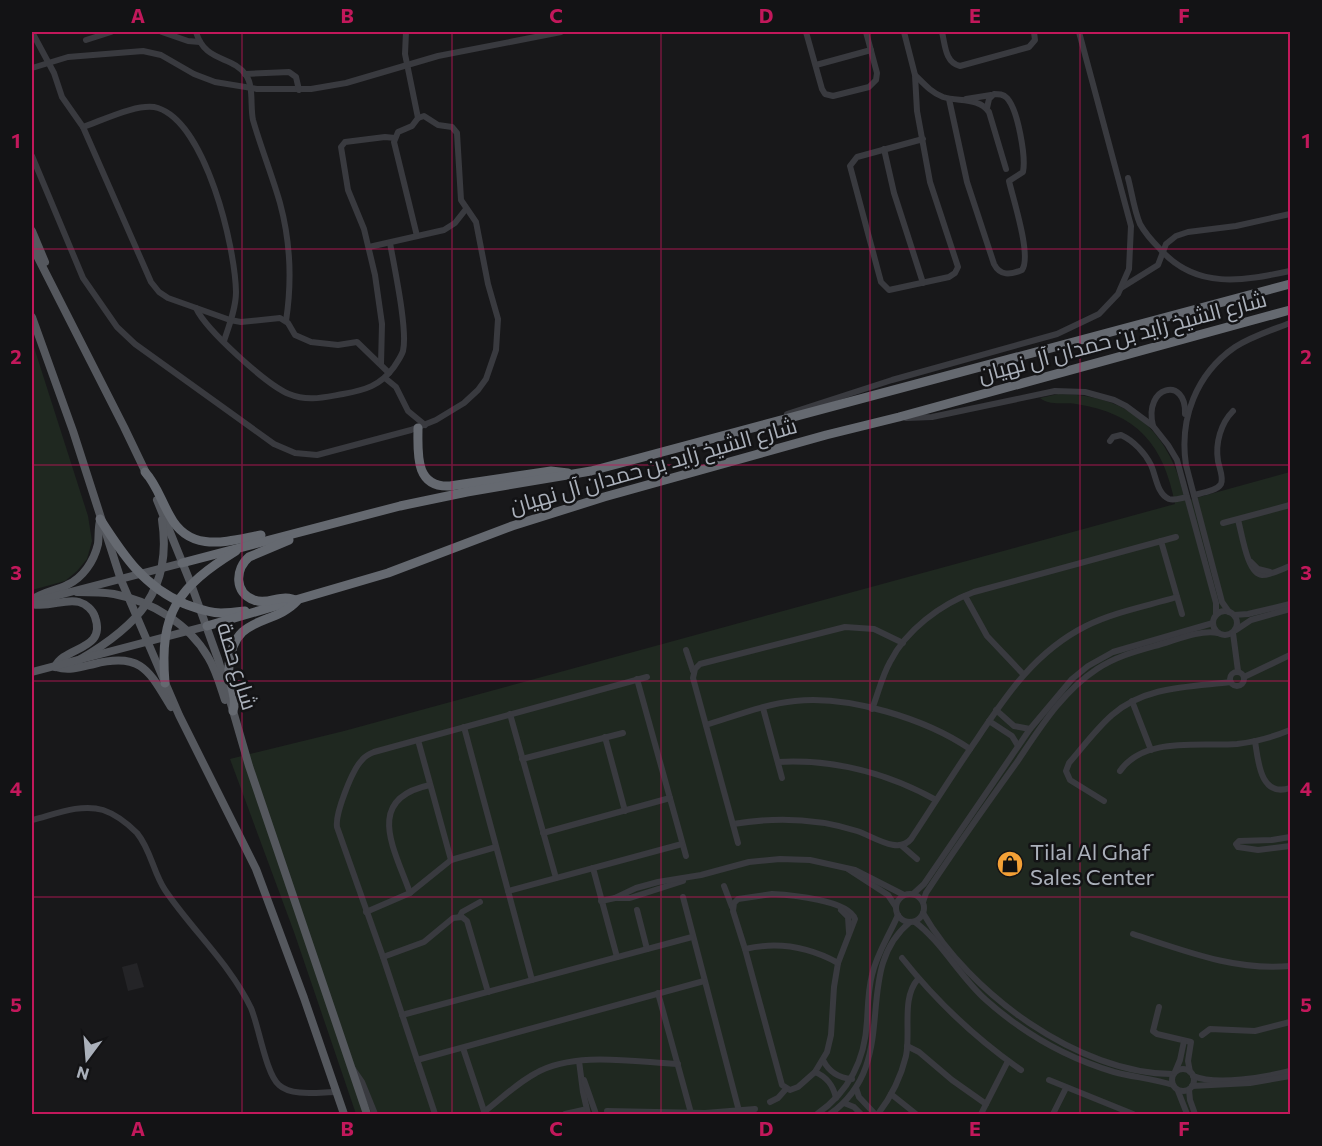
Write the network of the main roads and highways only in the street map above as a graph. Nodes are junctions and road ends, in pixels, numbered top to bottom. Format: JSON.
{"nodes":[{"id":1,"x":32,"y":231,"type":"edge"},
{"id":2,"x":32,"y":246,"type":"edge"},
{"id":3,"x":1290,"y":284,"type":"edge"},
{"id":4,"x":1290,"y":310,"type":"edge"},
{"id":5,"x":32,"y":317,"type":"edge"},
{"id":6,"x":72,"y":327,"type":"junction"},
{"id":7,"x":421,"y":427,"type":"road end"},
{"id":8,"x":145,"y":472,"type":"junction"},
{"id":9,"x":573,"y":474,"type":"junction"},
{"id":10,"x":160,"y":507,"type":"junction"},
{"id":11,"x":100,"y":519,"type":"junction"},
{"id":12,"x":302,"y":532,"type":"junction"},
{"id":13,"x":246,"y":545,"type":"junction"},
{"id":14,"x":182,"y":563,"type":"junction"},
{"id":15,"x":160,"y":570,"type":"junction"},
{"id":16,"x":140,"y":575,"type":"junction"},
{"id":17,"x":121,"y":580,"type":"junction"},
{"id":18,"x":191,"y":584,"type":"junction"},
{"id":19,"x":155,"y":588,"type":"junction"},
{"id":20,"x":77,"y":592,"type":"junction"},
{"id":21,"x":129,"y":598,"type":"junction"},
{"id":22,"x":178,"y":601,"type":"junction"},
{"id":23,"x":297,"y":601,"type":"junction"},
{"id":24,"x":32,"y":602,"type":"edge"},
{"id":25,"x":146,"y":604,"type":"junction"},
{"id":26,"x":271,"y":608,"type":"junction"},
{"id":27,"x":201,"y":610,"type":"junction"},
{"id":28,"x":171,"y":617,"type":"junction"},
{"id":29,"x":137,"y":618,"type":"junction"},
{"id":30,"x":207,"y":626,"type":"junction"},
{"id":31,"x":188,"y":632,"type":"junction"},
{"id":32,"x":165,"y":637,"type":"junction"},
{"id":33,"x":148,"y":642,"type":"junction"},
{"id":34,"x":79,"y":660,"type":"junction"},
{"id":35,"x":55,"y":667,"type":"junction"},
{"id":36,"x":32,"y":672,"type":"edge"},
{"id":37,"x":165,"y":683,"type":"junction"},
{"id":38,"x":233,"y":711,"type":"junction"},
{"id":39,"x":179,"y":715,"type":"junction"},
{"id":40,"x":344,"y":1114,"type":"edge"},
{"id":41,"x":367,"y":1114,"type":"edge"}],
"edges":[{"from":1,"to":6,"type":"main road"},
{"from":2,"to":6,"type":"main road","name":"شارع حصة"},
{"from":3,"to":9,"type":"highway","name":"شارع الشيخ زايد بن حمدان آل نهيان"},
{"from":4,"to":23,"type":"highway","name":"شارع الشيخ زايد بن حمدان آل نهيان"},
{"from":5,"to":11,"type":"main road"},
{"from":6,"to":8,"type":"main road","name":"شارع حصة"},
{"from":7,"to":9,"type":"highway"},
{"from":8,"to":10,"type":"main road","name":"شارع حصة"},
{"from":8,"to":12,"type":"highway"},
{"from":9,"to":12,"type":"highway","name":"شارع الشيخ زايد بن حمدان آل نهيان"},
{"from":10,"to":14,"type":"main road","name":"شارع حصة"},
{"from":10,"to":15,"type":"main road"},
{"from":11,"to":16,"type":"highway"},
{"from":11,"to":17,"type":"main road"},
{"from":11,"to":24,"type":"main road"},
{"from":12,"to":13,"type":"highway","name":"شارع الشيخ زايد بن حمدان آل نهيان"},
{"from":12,"to":23,"type":"highway"},
{"from":13,"to":14,"type":"highway","name":"شارع الشيخ زايد بن حمدان آل نهيان"},
{"from":13,"to":18,"type":"highway"},
{"from":14,"to":15,"type":"main road","name":"شارع الشيخ زايد بن حمدان آل نهيان"},
{"from":14,"to":18,"type":"main road","name":"شارع حصة"},
{"from":15,"to":16,"type":"main road","name":"شارع الشيخ زايد بن حمدان آل نهيان"},
{"from":15,"to":19,"type":"main road"},
{"from":16,"to":17,"type":"main road","name":"شارع الشيخ زايد بن حمدان آل نهيان"},
{"from":16,"to":19,"type":"highway"},
{"from":17,"to":20,"type":"main road","name":"شارع الشيخ زايد بن حمدان آل نهيان"},
{"from":17,"to":21,"type":"main road"},
{"from":18,"to":22,"type":"highway"},
{"from":18,"to":27,"type":"main road","name":"شارع حصة"},
{"from":19,"to":22,"type":"highway"},
{"from":19,"to":25,"type":"main road"},
{"from":20,"to":21,"type":"main road"},
{"from":20,"to":24,"type":"main road","name":"شارع الشيخ زايد بن حمدان آل نهيان"},
{"from":21,"to":25,"type":"main road"},
{"from":21,"to":29,"type":"main road"},
{"from":22,"to":27,"type":"highway"},
{"from":22,"to":28,"type":"highway"},
{"from":23,"to":26,"type":"highway","name":"شارع الشيخ زايد بن حمدان آل نهيان"},
{"from":23,"to":38,"type":"highway"},
{"from":24,"to":35,"type":"main road"},
{"from":25,"to":28,"type":"main road"},
{"from":25,"to":29,"type":"main road"},
{"from":26,"to":27,"type":"highway"},
{"from":26,"to":30,"type":"highway","name":"شارع الشيخ زايد بن حمدان آل نهيان"},
{"from":27,"to":30,"type":"main road","name":"شارع حصة"},
{"from":28,"to":31,"type":"main road"},
{"from":28,"to":32,"type":"highway"},
{"from":29,"to":33,"type":"main road"},
{"from":29,"to":34,"type":"main road"},
{"from":30,"to":31,"type":"main road","name":"شارع الشيخ زايد بن حمدان آل نهيان"},
{"from":30,"to":38,"type":"main road","name":"شارع حصة"},
{"from":31,"to":32,"type":"main road","name":"شارع الشيخ زايد بن حمدان آل نهيان"},
{"from":31,"to":38,"type":"main road"},
{"from":32,"to":33,"type":"main road","name":"شارع الشيخ زايد بن حمدان آل نهيان"},
{"from":32,"to":37,"type":"highway"},
{"from":33,"to":34,"type":"main road","name":"شارع الشيخ زايد بن حمدان آل نهيان"},
{"from":33,"to":37,"type":"main road"},
{"from":34,"to":35,"type":"main road","name":"شارع الشيخ زايد بن حمدان آل نهيان"},
{"from":35,"to":36,"type":"main road","name":"شارع الشيخ زايد بن حمدان آل نهيان"},
{"from":35,"to":39,"type":"main road"},
{"from":37,"to":39,"type":"main road"},
{"from":38,"to":41,"type":"main road","name":"شارع حصة"},
{"from":39,"to":40,"type":"main road"}]}
